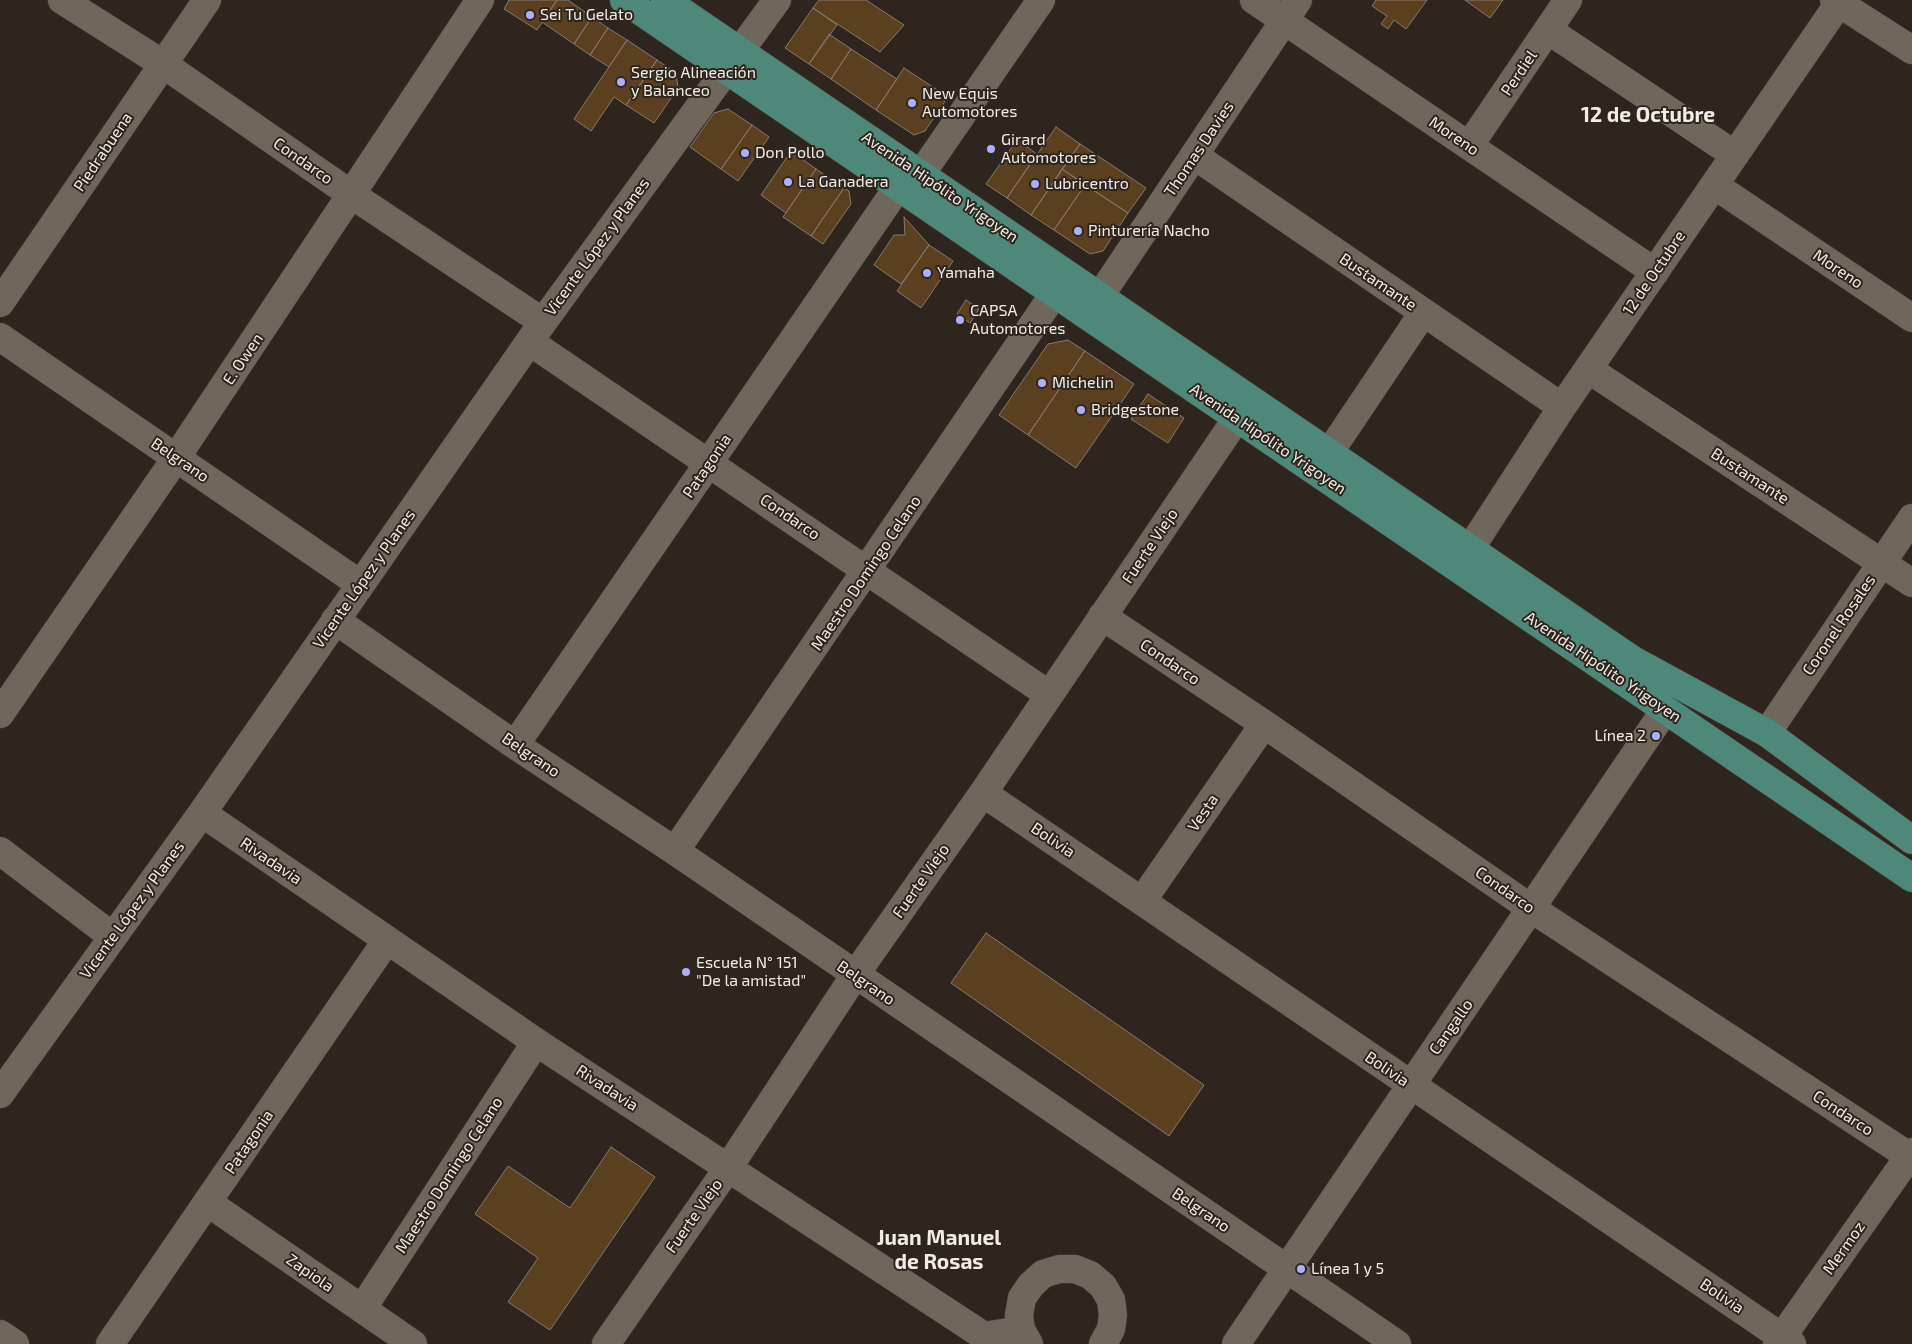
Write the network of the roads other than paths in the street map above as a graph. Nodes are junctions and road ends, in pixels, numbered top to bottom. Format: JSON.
{"nodes":[{"id":1,"x":62,"y":0,"type":"edge"},
{"id":2,"x":207,"y":0,"type":"edge"},
{"id":3,"x":480,"y":0,"type":"edge"},
{"id":4,"x":624,"y":0,"type":"edge"},
{"id":5,"x":666,"y":0,"type":"edge"},
{"id":6,"x":777,"y":0,"type":"edge"},
{"id":7,"x":1041,"y":0,"type":"edge"},
{"id":8,"x":1254,"y":0,"type":"edge"},
{"id":9,"x":1568,"y":0,"type":"edge"},
{"id":10,"x":1838,"y":1,"type":"edge"},
{"id":11,"x":1291,"y":10,"type":"edge"},
{"id":12,"x":1548,"y":30,"type":"junction"},
{"id":13,"x":1912,"y":50,"type":"edge"},
{"id":14,"x":732,"y":61,"type":"junction"},
{"id":15,"x":163,"y":64,"type":"junction"},
{"id":16,"x":1469,"y":146,"type":"junction"},
{"id":17,"x":1735,"y":155,"type":"junction"},
{"id":18,"x":1195,"y":156,"type":"junction"},
{"id":19,"x":909,"y":180,"type":"junction"},
{"id":20,"x":1714,"y":185,"type":"junction"},
{"id":21,"x":352,"y":195,"type":"junction"},
{"id":22,"x":1655,"y":272,"type":"junction"},
{"id":23,"x":1054,"y":294,"type":"junction"},
{"id":24,"x":1100,"y":296,"type":"junction"},
{"id":25,"x":0,"y":303,"type":"edge"},
{"id":26,"x":1424,"y":314,"type":"junction"},
{"id":27,"x":1912,"y":318,"type":"edge"},
{"id":28,"x":537,"y":332,"type":"junction"},
{"id":29,"x":0,"y":336,"type":"edge"},
{"id":30,"x":1588,"y":370,"type":"junction"},
{"id":31,"x":1562,"y":407,"type":"junction"},
{"id":32,"x":1237,"y":418,"type":"junction"},
{"id":33,"x":1329,"y":453,"type":"junction"},
{"id":34,"x":176,"y":458,"type":"junction"},
{"id":35,"x":710,"y":463,"type":"junction"},
{"id":36,"x":1912,"y":518,"type":"edge"},
{"id":37,"x":1470,"y":549,"type":"junction"},
{"id":38,"x":1881,"y":563,"type":"junction"},
{"id":39,"x":868,"y":570,"type":"junction"},
{"id":40,"x":360,"y":584,"type":"junction"},
{"id":41,"x":1912,"y":584,"type":"edge"},
{"id":42,"x":1102,"y":616,"type":"junction"},
{"id":43,"x":335,"y":620,"type":"junction"},
{"id":44,"x":1633,"y":660,"type":"junction"},
{"id":45,"x":1048,"y":694,"type":"junction"},
{"id":46,"x":1714,"y":704,"type":"junction"},
{"id":47,"x":1665,"y":710,"type":"junction"},
{"id":48,"x":0,"y":714,"type":"edge"},
{"id":49,"x":1264,"y":724,"type":"junction"},
{"id":50,"x":1767,"y":734,"type":"junction"},
{"id":51,"x":1714,"y":743,"type":"junction"},
{"id":52,"x":515,"y":745,"type":"junction"},
{"id":53,"x":1775,"y":785,"type":"junction"},
{"id":54,"x":983,"y":793,"type":"junction"},
{"id":55,"x":202,"y":813,"type":"junction"},
{"id":56,"x":1912,"y":840,"type":"edge"},
{"id":57,"x":0,"y":851,"type":"edge"},
{"id":58,"x":675,"y":851,"type":"junction"},
{"id":59,"x":1912,"y":878,"type":"edge"},
{"id":60,"x":1142,"y":902,"type":"junction"},
{"id":61,"x":1532,"y":909,"type":"junction"},
{"id":62,"x":113,"y":937,"type":"junction"},
{"id":63,"x":387,"y":940,"type":"junction"},
{"id":64,"x":855,"y":975,"type":"junction"},
{"id":65,"x":536,"y":1042,"type":"junction"},
{"id":66,"x":1411,"y":1085,"type":"junction"},
{"id":67,"x":0,"y":1094,"type":"edge"},
{"id":68,"x":1911,"y":1156,"type":"edge"},
{"id":69,"x":728,"y":1168,"type":"junction"},
{"id":70,"x":207,"y":1202,"type":"junction"},
{"id":71,"x":1287,"y":1269,"type":"junction"},
{"id":72,"x":362,"y":1309,"type":"junction"},
{"id":73,"x":0,"y":1334,"type":"edge"},
{"id":74,"x":1025,"y":1337,"type":"edge"},
{"id":75,"x":982,"y":1340,"type":"edge"},
{"id":76,"x":1784,"y":1342,"type":"edge"},
{"id":77,"x":15,"y":1344,"type":"edge"},
{"id":78,"x":110,"y":1344,"type":"edge"},
{"id":79,"x":413,"y":1344,"type":"edge"},
{"id":80,"x":606,"y":1344,"type":"edge"},
{"id":81,"x":1103,"y":1344,"type":"edge"},
{"id":82,"x":1236,"y":1344,"type":"edge"},
{"id":83,"x":1397,"y":1344,"type":"edge"}],
"edges":[{"from":1,"to":15,"type":"street","name":"Condarco"},
{"from":2,"to":15,"type":"street","name":"Piedrabuena"},
{"from":3,"to":21,"type":"street","name":"E. Owen"},
{"from":4,"to":14,"type":"main road","name":"Avenida Hipólito Yrigoyen"},
{"from":5,"to":14,"type":"main road","name":"Avenida Hipólito Yrigoyen"},
{"from":6,"to":14,"type":"street","name":"Vicente López y Planes"},
{"from":7,"to":19,"type":"street","name":"Patagonia"},
{"from":8,"to":11,"type":"street","name":"Moreno"},
{"from":9,"to":12,"type":"street","name":"Perdiel"},
{"from":10,"to":13,"type":"street"},
{"from":10,"to":17,"type":"street","name":"12 de Octubre"},
{"from":11,"to":16,"type":"street","name":"Moreno"},
{"from":11,"to":18,"type":"street","name":"Thomas Davies"},
{"from":12,"to":16,"type":"street","name":"Perdiel"},
{"from":12,"to":17,"type":"street"},
{"from":14,"to":19,"type":"main road","name":"Avenida Hipólito Yrigoyen"},
{"from":14,"to":28,"type":"street","name":"Vicente López y Planes"},
{"from":15,"to":21,"type":"street","name":"Condarco"},
{"from":15,"to":25,"type":"street","name":"Piedrabuena"},
{"from":16,"to":22,"type":"street","name":"Moreno"},
{"from":17,"to":20,"type":"street","name":"12 de Octubre"},
{"from":18,"to":24,"type":"street","name":"Thomas Davies"},
{"from":18,"to":26,"type":"street","name":"Bustamante"},
{"from":19,"to":23,"type":"main road","name":"Avenida Hipólito Yrigoyen"},
{"from":19,"to":24,"type":"main road","name":"Avenida Hipólito Yrigoyen"},
{"from":19,"to":35,"type":"street","name":"Patagonia"},
{"from":20,"to":22,"type":"street","name":"12 de Octubre"},
{"from":20,"to":27,"type":"street","name":"Moreno"},
{"from":21,"to":28,"type":"street","name":"Condarco"},
{"from":21,"to":34,"type":"street","name":"E. Owen"},
{"from":22,"to":30,"type":"street","name":"12 de Octubre"},
{"from":23,"to":32,"type":"main road","name":"Avenida Hipólito Yrigoyen"},
{"from":23,"to":39,"type":"street","name":"Maestro Domingo Celano"},
{"from":24,"to":33,"type":"main road","name":"Avenida Hipólito Yrigoyen"},
{"from":26,"to":31,"type":"street","name":"Bustamante"},
{"from":26,"to":33,"type":"street"},
{"from":28,"to":35,"type":"street","name":"Condarco"},
{"from":28,"to":40,"type":"street","name":"Vicente López y Planes"},
{"from":29,"to":34,"type":"street","name":"Belgrano"},
{"from":30,"to":31,"type":"street","name":"12 de Octubre"},
{"from":30,"to":38,"type":"street","name":"Bustamante"},
{"from":31,"to":37,"type":"street","name":"12 de Octubre"},
{"from":32,"to":42,"type":"street","name":"Fuerte Viejo"},
{"from":32,"to":47,"type":"main road","name":"Avenida Hipólito Yrigoyen"},
{"from":33,"to":37,"type":"main road","name":"Avenida Hipólito Yrigoyen"},
{"from":34,"to":40,"type":"street","name":"Belgrano"},
{"from":34,"to":48,"type":"street","name":"E. Owen"},
{"from":35,"to":39,"type":"street","name":"Condarco"},
{"from":35,"to":52,"type":"street","name":"Patagonia"},
{"from":36,"to":38,"type":"street","name":"Coronel Rosales"},
{"from":37,"to":44,"type":"main road","name":"Avenida Hipólito Yrigoyen"},
{"from":38,"to":41,"type":"street","name":"Bustamante"},
{"from":38,"to":50,"type":"street","name":"Coronel Rosales"},
{"from":39,"to":45,"type":"street","name":"Condarco"},
{"from":39,"to":58,"type":"street","name":"Maestro Domingo Celano"},
{"from":40,"to":43,"type":"street","name":"Vicente López y Planes"},
{"from":42,"to":45,"type":"street","name":"Fuerte Viejo"},
{"from":42,"to":49,"type":"street","name":"Condarco"},
{"from":43,"to":52,"type":"street","name":"Belgrano"},
{"from":43,"to":55,"type":"street","name":"Vicente López y Planes"},
{"from":44,"to":46,"type":"main road","name":"Avenida Hipólito Yrigoyen"},
{"from":44,"to":47,"type":"main road"},
{"from":45,"to":54,"type":"street","name":"Fuerte Viejo"},
{"from":46,"to":47,"type":"main road"},
{"from":46,"to":50,"type":"main road","name":"Avenida Hipólito Yrigoyen"},
{"from":47,"to":51,"type":"main road","name":"Avenida Hipólito Yrigoyen"},
{"from":47,"to":61,"type":"street","name":"Cangallo"},
{"from":49,"to":60,"type":"street","name":"Vesta"},
{"from":49,"to":61,"type":"street","name":"Condarco"},
{"from":50,"to":51,"type":"main road"},
{"from":50,"to":53,"type":"main road"},
{"from":50,"to":56,"type":"main road","name":"Avenida Hipólito Yrigoyen"},
{"from":51,"to":53,"type":"main road","name":"Avenida Hipólito Yrigoyen"},
{"from":52,"to":58,"type":"street","name":"Belgrano"},
{"from":53,"to":59,"type":"main road","name":"Avenida Hipólito Yrigoyen"},
{"from":54,"to":60,"type":"street","name":"Bolivia"},
{"from":54,"to":64,"type":"street","name":"Fuerte Viejo"},
{"from":55,"to":62,"type":"street","name":"Vicente López y Planes"},
{"from":55,"to":63,"type":"street","name":"Rivadavia"},
{"from":57,"to":62,"type":"street"},
{"from":58,"to":64,"type":"street","name":"Belgrano"},
{"from":60,"to":66,"type":"street","name":"Bolivia"},
{"from":61,"to":66,"type":"street","name":"Cangallo"},
{"from":61,"to":68,"type":"street","name":"Condarco"},
{"from":62,"to":67,"type":"street","name":"Vicente López y Planes"},
{"from":63,"to":65,"type":"street","name":"Rivadavia"},
{"from":63,"to":70,"type":"street","name":"Patagonia"},
{"from":64,"to":69,"type":"street","name":"Fuerte Viejo"},
{"from":64,"to":71,"type":"street","name":"Belgrano"},
{"from":65,"to":69,"type":"street","name":"Rivadavia"},
{"from":65,"to":72,"type":"street","name":"Maestro Domingo Celano"},
{"from":66,"to":71,"type":"street","name":"Cangallo"},
{"from":66,"to":76,"type":"street","name":"Bolivia"},
{"from":68,"to":76,"type":"street","name":"Mermoz"},
{"from":69,"to":75,"type":"street","name":"Rivadavia"},
{"from":69,"to":80,"type":"street","name":"Fuerte Viejo"},
{"from":70,"to":72,"type":"street","name":"Zapiola"},
{"from":70,"to":78,"type":"street","name":"Patagonia"},
{"from":71,"to":82,"type":"street","name":"Cangallo"},
{"from":71,"to":83,"type":"street","name":"Belgrano"},
{"from":72,"to":79,"type":"street","name":"Zapiola"},
{"from":73,"to":77,"type":"street"},
{"from":74,"to":75,"type":"street","name":"Rivadavia"},
{"from":74,"to":81,"type":"street","name":"Rivadavia"}]}
